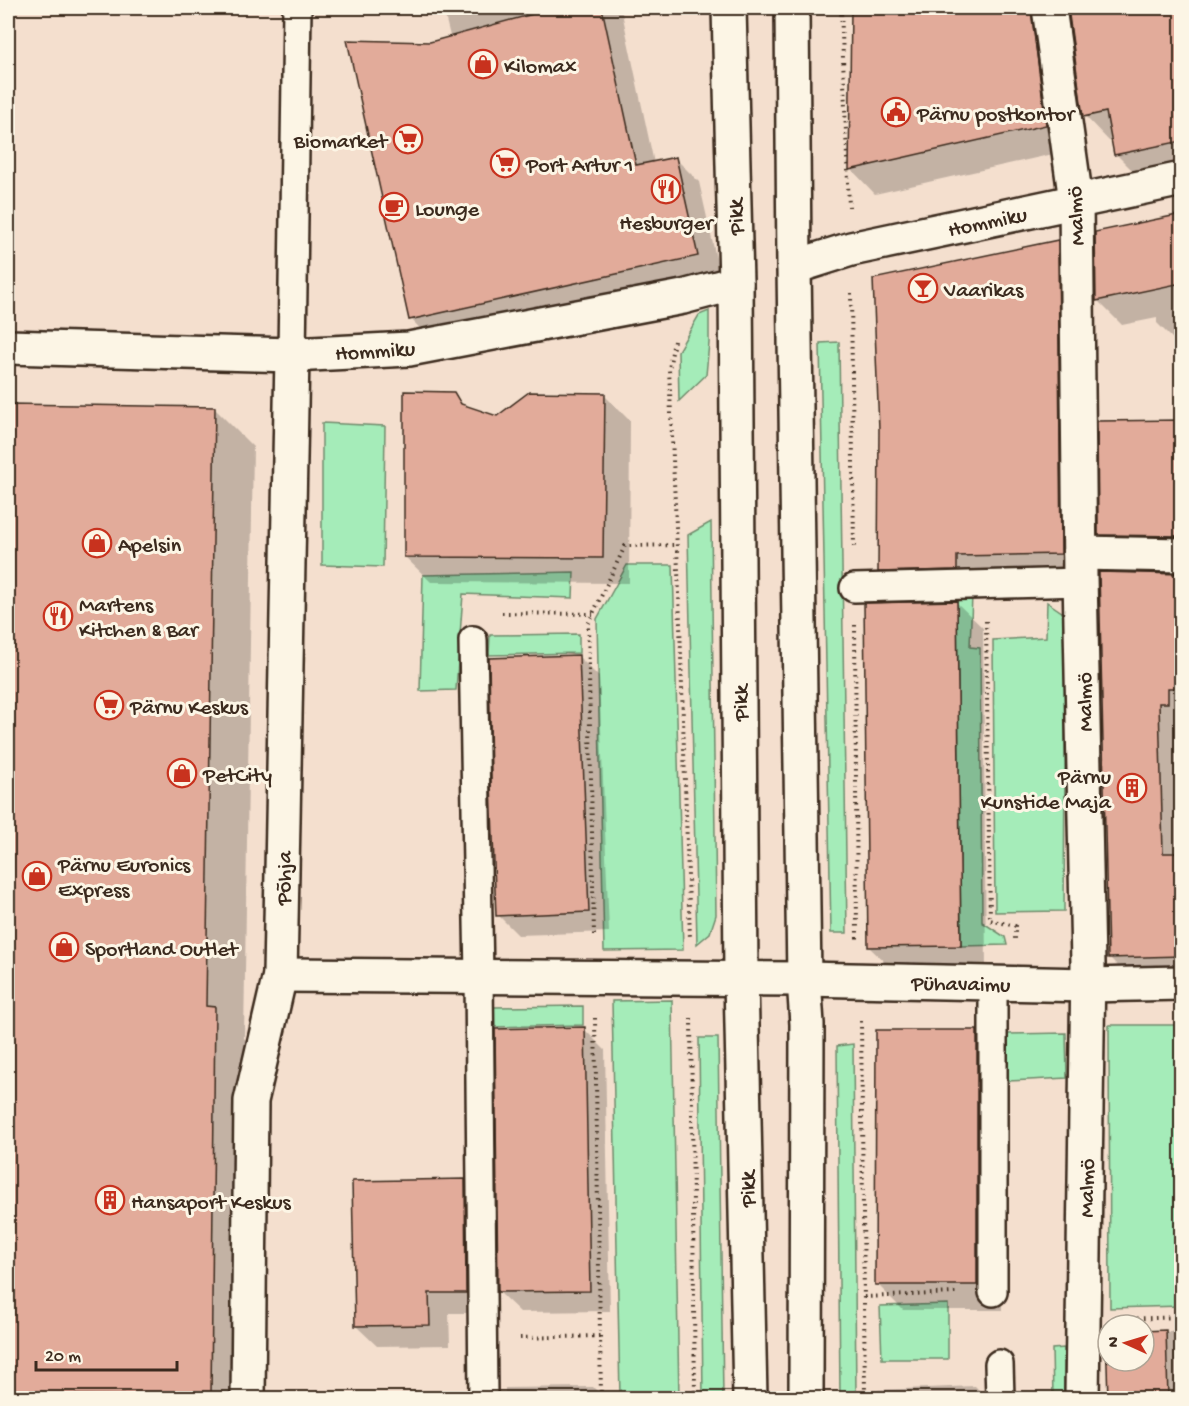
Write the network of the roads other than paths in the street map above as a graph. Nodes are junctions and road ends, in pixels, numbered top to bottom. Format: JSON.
{"nodes":[{"id":1,"x":297,"y":8,"type":"edge"},
{"id":2,"x":729,"y":8,"type":"edge"},
{"id":3,"x":792,"y":8,"type":"edge"},
{"id":4,"x":1048,"y":8,"type":"edge"},
{"id":5,"x":1182,"y":179,"type":"edge"},
{"id":6,"x":1076,"y":201,"type":"junction"},
{"id":7,"x":794,"y":267,"type":"junction"},
{"id":8,"x":736,"y":283,"type":"junction"},
{"id":9,"x":8,"y":346,"type":"edge"},
{"id":10,"x":292,"y":355,"type":"junction"},
{"id":11,"x":1182,"y":555,"type":"edge"},
{"id":12,"x":1080,"y":568,"type":"junction"},
{"id":13,"x":854,"y":588,"type":"road end"},
{"id":14,"x":473,"y":640,"type":"road end"},
{"id":15,"x":280,"y":975,"type":"junction"},
{"id":16,"x":479,"y":977,"type":"junction"},
{"id":17,"x":741,"y":979,"type":"junction"},
{"id":18,"x":804,"y":979,"type":"junction"},
{"id":19,"x":993,"y":983,"type":"junction"},
{"id":20,"x":1182,"y":983,"type":"edge"},
{"id":21,"x":1088,"y":985,"type":"junction"},
{"id":22,"x":993,"y":1292,"type":"road end"},
{"id":23,"x":999,"y":1364,"type":"dead end"},
{"id":24,"x":248,"y":1398,"type":"edge"},
{"id":25,"x":483,"y":1398,"type":"edge"},
{"id":26,"x":750,"y":1398,"type":"edge"},
{"id":27,"x":806,"y":1398,"type":"edge"},
{"id":28,"x":1000,"y":1398,"type":"edge"},
{"id":29,"x":1082,"y":1398,"type":"edge"}],
"edges":[{"from":1,"to":10,"type":"lane"},
{"from":2,"to":8,"type":"street","name":"Pikk"},
{"from":3,"to":7,"type":"street"},
{"from":4,"to":6,"type":"street","name":"Malmö"},
{"from":5,"to":6,"type":"street","name":"Hommiku"},
{"from":6,"to":7,"type":"street","name":"Hommiku"},
{"from":6,"to":12,"type":"street","name":"Malmö"},
{"from":7,"to":18,"type":"street"},
{"from":8,"to":10,"type":"street","name":"Hommiku"},
{"from":8,"to":17,"type":"street","name":"Pikk"},
{"from":9,"to":10,"type":"street","name":"Hommiku"},
{"from":10,"to":15,"type":"street","name":"Põhja"},
{"from":11,"to":12,"type":"street"},
{"from":12,"to":13,"type":"lane"},
{"from":12,"to":21,"type":"street","name":"Malmö"},
{"from":14,"to":16,"type":"lane"},
{"from":15,"to":16,"type":"street","name":"Pühavaimu"},
{"from":15,"to":24,"type":"street","name":"Põhja"},
{"from":16,"to":17,"type":"street","name":"Pühavaimu"},
{"from":16,"to":25,"type":"lane"},
{"from":17,"to":18,"type":"street","name":"Pühavaimu"},
{"from":17,"to":26,"type":"street","name":"Pikk"},
{"from":18,"to":19,"type":"street","name":"Pühavaimu"},
{"from":18,"to":27,"type":"street"},
{"from":19,"to":21,"type":"street","name":"Pühavaimu"},
{"from":19,"to":22,"type":"lane"},
{"from":20,"to":21,"type":"street","name":"Pühavaimu"},
{"from":21,"to":29,"type":"street","name":"Malmö"},
{"from":23,"to":28,"type":"lane"}]}
